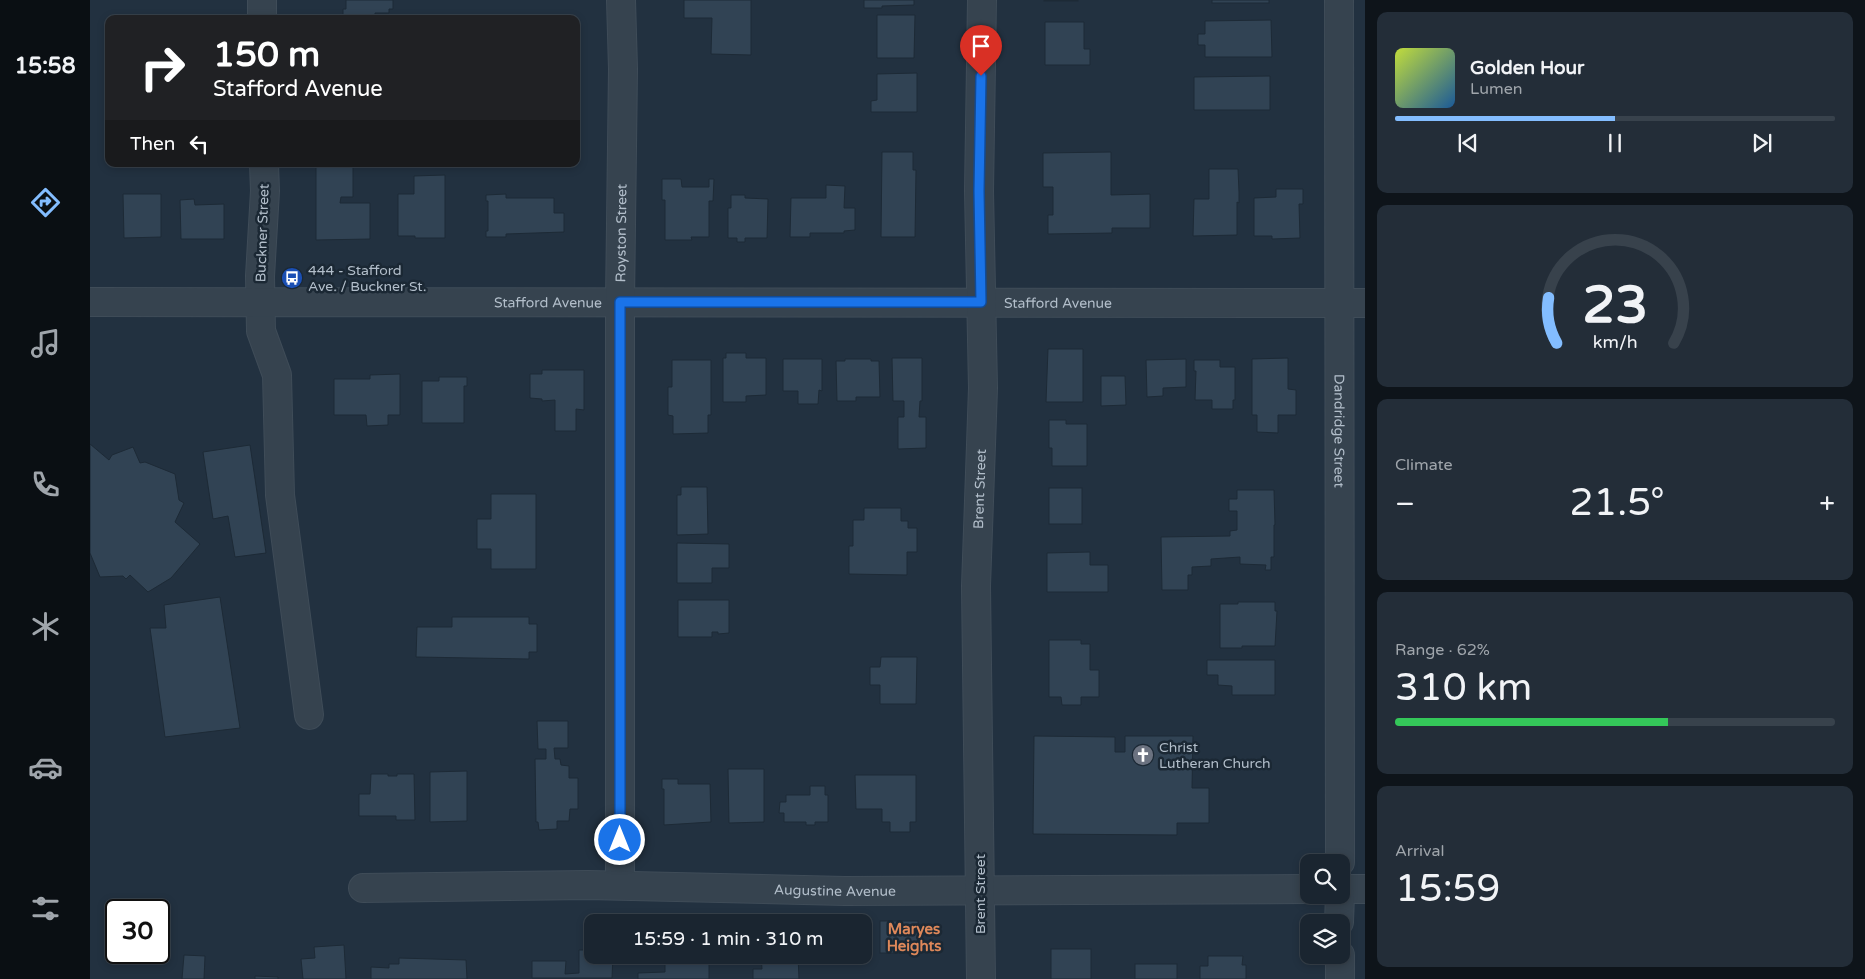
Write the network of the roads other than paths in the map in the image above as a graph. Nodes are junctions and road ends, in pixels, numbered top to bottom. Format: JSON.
{"nodes":[{"id":1,"x":262,"y":0,"type":"edge"},
{"id":2,"x":621,"y":0,"type":"edge"},
{"id":3,"x":982,"y":0,"type":"edge"},
{"id":4,"x":1339,"y":0,"type":"edge"},
{"id":5,"x":262,"y":15,"type":"edge"},
{"id":6,"x":264,"y":167,"type":"edge"},
{"id":7,"x":90,"y":302,"type":"edge"},
{"id":8,"x":260,"y":302,"type":"junction"},
{"id":9,"x":620,"y":302,"type":"junction"},
{"id":10,"x":981,"y":302,"type":"junction"},
{"id":11,"x":1352,"y":303,"type":"edge"},
{"id":12,"x":309,"y":715,"type":"dead end"},
{"id":13,"x":1340,"y":854,"type":"edge"},
{"id":14,"x":620,"y":885,"type":"junction"},
{"id":15,"x":363,"y":888,"type":"dead end"},
{"id":16,"x":1300,"y":889,"type":"edge"},
{"id":17,"x":1350,"y":889,"type":"edge"},
{"id":18,"x":1365,"y":889,"type":"edge"},
{"id":19,"x":981,"y":890,"type":"junction"},
{"id":20,"x":1340,"y":964,"type":"edge"},
{"id":21,"x":981,"y":979,"type":"edge"},
{"id":22,"x":1340,"y":979,"type":"edge"}],
"edges":[{"from":1,"to":5,"type":"street"},
{"from":2,"to":9,"type":"street","name":"Royston Street"},
{"from":3,"to":10,"type":"street","name":"Brent Street"},
{"from":4,"to":11,"type":"street","name":"Dandridge Street"},
{"from":6,"to":8,"type":"street","name":"Buckner Street"},
{"from":7,"to":8,"type":"street","name":"Stafford Avenue"},
{"from":8,"to":9,"type":"street","name":"Stafford Avenue"},
{"from":8,"to":12,"type":"street","name":"Buckner Street"},
{"from":9,"to":10,"type":"street","name":"Stafford Avenue"},
{"from":9,"to":14,"type":"street","name":"Royston Street"},
{"from":10,"to":11,"type":"street","name":"Stafford Avenue"},
{"from":10,"to":19,"type":"street","name":"Brent Street"},
{"from":11,"to":13,"type":"street","name":"Dandridge Street"},
{"from":14,"to":15,"type":"street","name":"Augustine Avenue"},
{"from":14,"to":19,"type":"street","name":"Augustine Avenue"},
{"from":16,"to":19,"type":"street","name":"Augustine Avenue"},
{"from":17,"to":18,"type":"street"},
{"from":19,"to":21,"type":"street","name":"Brent Street"},
{"from":20,"to":22,"type":"street"}]}
